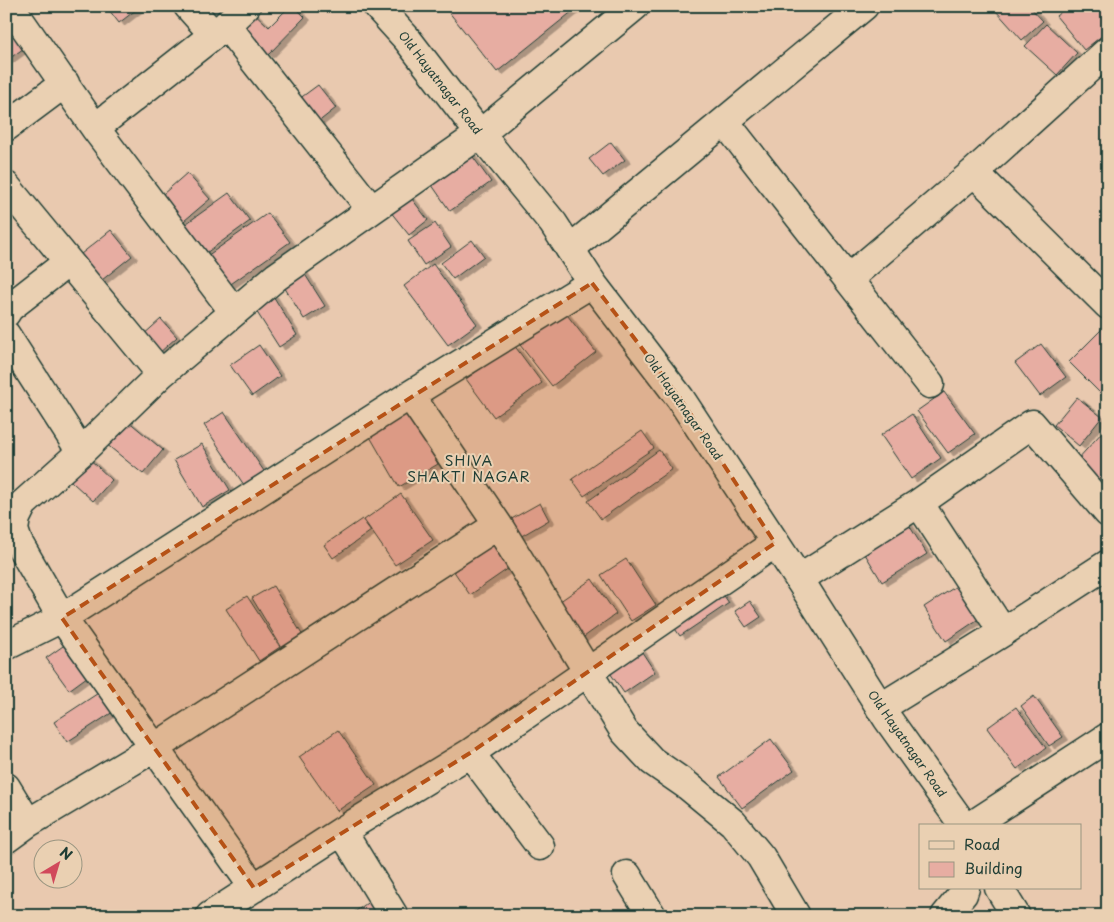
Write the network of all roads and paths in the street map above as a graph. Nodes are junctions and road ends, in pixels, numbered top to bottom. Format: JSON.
{"nodes":[{"id":1,"x":10,"y":6,"type":"edge"},
{"id":2,"x":188,"y":6,"type":"edge"},
{"id":3,"x":246,"y":6,"type":"edge"},
{"id":4,"x":377,"y":6,"type":"edge"},
{"id":5,"x":635,"y":6,"type":"edge"},
{"id":6,"x":864,"y":6,"type":"edge"},
{"id":7,"x":219,"y":29,"type":"junction"},
{"id":8,"x":1108,"y":51,"type":"edge"},
{"id":9,"x":65,"y":83,"type":"junction"},
{"id":10,"x":725,"y":122,"type":"junction"},
{"id":11,"x":6,"y":127,"type":"edge"},
{"id":12,"x":95,"y":128,"type":"junction"},
{"id":13,"x":480,"y":134,"type":"junction"},
{"id":14,"x":974,"y":172,"type":"junction"},
{"id":15,"x":6,"y":186,"type":"edge"},
{"id":16,"x":371,"y":209,"type":"junction"},
{"id":17,"x":570,"y":249,"type":"junction"},
{"id":18,"x":68,"y":262,"type":"junction"},
{"id":19,"x":848,"y":279,"type":"junction"},
{"id":20,"x":592,"y":283,"type":"junction"},
{"id":21,"x":1108,"y":305,"type":"edge"},
{"id":22,"x":234,"y":312,"type":"junction"},
{"id":23,"x":6,"y":313,"type":"edge"},
{"id":24,"x":6,"y":335,"type":"edge"},
{"id":25,"x":161,"y":374,"type":"junction"},
{"id":26,"x":930,"y":384,"type":"dead end"},
{"id":27,"x":410,"y":395,"type":"junction"},
{"id":28,"x":81,"y":452,"type":"junction"},
{"id":29,"x":919,"y":503,"type":"junction"},
{"id":30,"x":1108,"y":513,"type":"edge"},
{"id":31,"x":498,"y":525,"type":"junction"},
{"id":32,"x":775,"y":543,"type":"junction"},
{"id":33,"x":1108,"y":564,"type":"edge"},
{"id":34,"x":799,"y":579,"type":"junction"},
{"id":35,"x":62,"y":618,"type":"junction"},
{"id":36,"x":1003,"y":632,"type":"junction"},
{"id":37,"x":6,"y":646,"type":"edge"},
{"id":38,"x":587,"y":671,"type":"junction"},
{"id":39,"x":880,"y":708,"type":"junction"},
{"id":40,"x":1108,"y":736,"type":"edge"},
{"id":41,"x":154,"y":748,"type":"junction"},
{"id":42,"x":470,"y":753,"type":"junction"},
{"id":43,"x":6,"y":787,"type":"edge"},
{"id":44,"x":28,"y":823,"type":"junction"},
{"id":45,"x":963,"y":824,"type":"edge"},
{"id":46,"x":975,"y":824,"type":"edge"},
{"id":47,"x":342,"y":831,"type":"junction"},
{"id":48,"x":6,"y":839,"type":"edge"},
{"id":49,"x":540,"y":846,"type":"dead end"},
{"id":50,"x":627,"y":875,"type":"dead end"},
{"id":51,"x":254,"y":888,"type":"junction"},
{"id":52,"x":964,"y":890,"type":"edge"},
{"id":53,"x":1000,"y":890,"type":"edge"},
{"id":54,"x":210,"y":916,"type":"edge"},
{"id":55,"x":394,"y":916,"type":"edge"},
{"id":56,"x":652,"y":916,"type":"edge"},
{"id":57,"x":796,"y":916,"type":"edge"},
{"id":58,"x":945,"y":916,"type":"edge"},
{"id":59,"x":1016,"y":916,"type":"edge"}],
"edges":[{"from":1,"to":9,"type":"street"},
{"from":2,"to":7,"type":"street"},
{"from":3,"to":7,"type":"street"},
{"from":4,"to":13,"type":"street","name":"Old Hayatnagar Road"},
{"from":5,"to":13,"type":"street"},
{"from":6,"to":10,"type":"street"},
{"from":7,"to":12,"type":"street"},
{"from":7,"to":16,"type":"street"},
{"from":8,"to":14,"type":"street"},
{"from":9,"to":11,"type":"street"},
{"from":9,"to":12,"type":"street"},
{"from":10,"to":17,"type":"street"},
{"from":10,"to":19,"type":"street"},
{"from":12,"to":22,"type":"street"},
{"from":13,"to":16,"type":"street"},
{"from":13,"to":17,"type":"street","name":"Old Hayatnagar Road"},
{"from":14,"to":19,"type":"street"},
{"from":14,"to":21,"type":"street"},
{"from":15,"to":18,"type":"street"},
{"from":16,"to":22,"type":"street"},
{"from":17,"to":20,"type":"street","name":"Old Hayatnagar Road"},
{"from":18,"to":23,"type":"street"},
{"from":18,"to":25,"type":"street"},
{"from":19,"to":26,"type":"street"},
{"from":20,"to":27,"type":"street"},
{"from":20,"to":32,"type":"street","name":"Old Hayatnagar Road"},
{"from":22,"to":25,"type":"street"},
{"from":24,"to":28,"type":"street"},
{"from":25,"to":28,"type":"street"},
{"from":27,"to":31,"type":"street"},
{"from":27,"to":35,"type":"street"},
{"from":28,"to":35,"type":"street"},
{"from":29,"to":30,"type":"street"},
{"from":29,"to":34,"type":"street"},
{"from":29,"to":36,"type":"street"},
{"from":31,"to":38,"type":"street"},
{"from":31,"to":41,"type":"street"},
{"from":32,"to":34,"type":"street","name":"Old Hayatnagar Road"},
{"from":32,"to":38,"type":"street"},
{"from":33,"to":36,"type":"street"},
{"from":34,"to":39,"type":"street","name":"Old Hayatnagar Road"},
{"from":35,"to":37,"type":"street"},
{"from":35,"to":41,"type":"street"},
{"from":36,"to":39,"type":"street"},
{"from":38,"to":42,"type":"street"},
{"from":38,"to":57,"type":"street"},
{"from":39,"to":45,"type":"street","name":"Old Hayatnagar Road"},
{"from":40,"to":46,"type":"street"},
{"from":41,"to":44,"type":"street"},
{"from":41,"to":51,"type":"street"},
{"from":42,"to":47,"type":"street"},
{"from":42,"to":49,"type":"street"},
{"from":43,"to":44,"type":"street"},
{"from":44,"to":48,"type":"street"},
{"from":47,"to":51,"type":"street"},
{"from":47,"to":55,"type":"street"},
{"from":50,"to":56,"type":"street"},
{"from":51,"to":54,"type":"street"},
{"from":52,"to":58,"type":"street"},
{"from":53,"to":59,"type":"street"}]}
